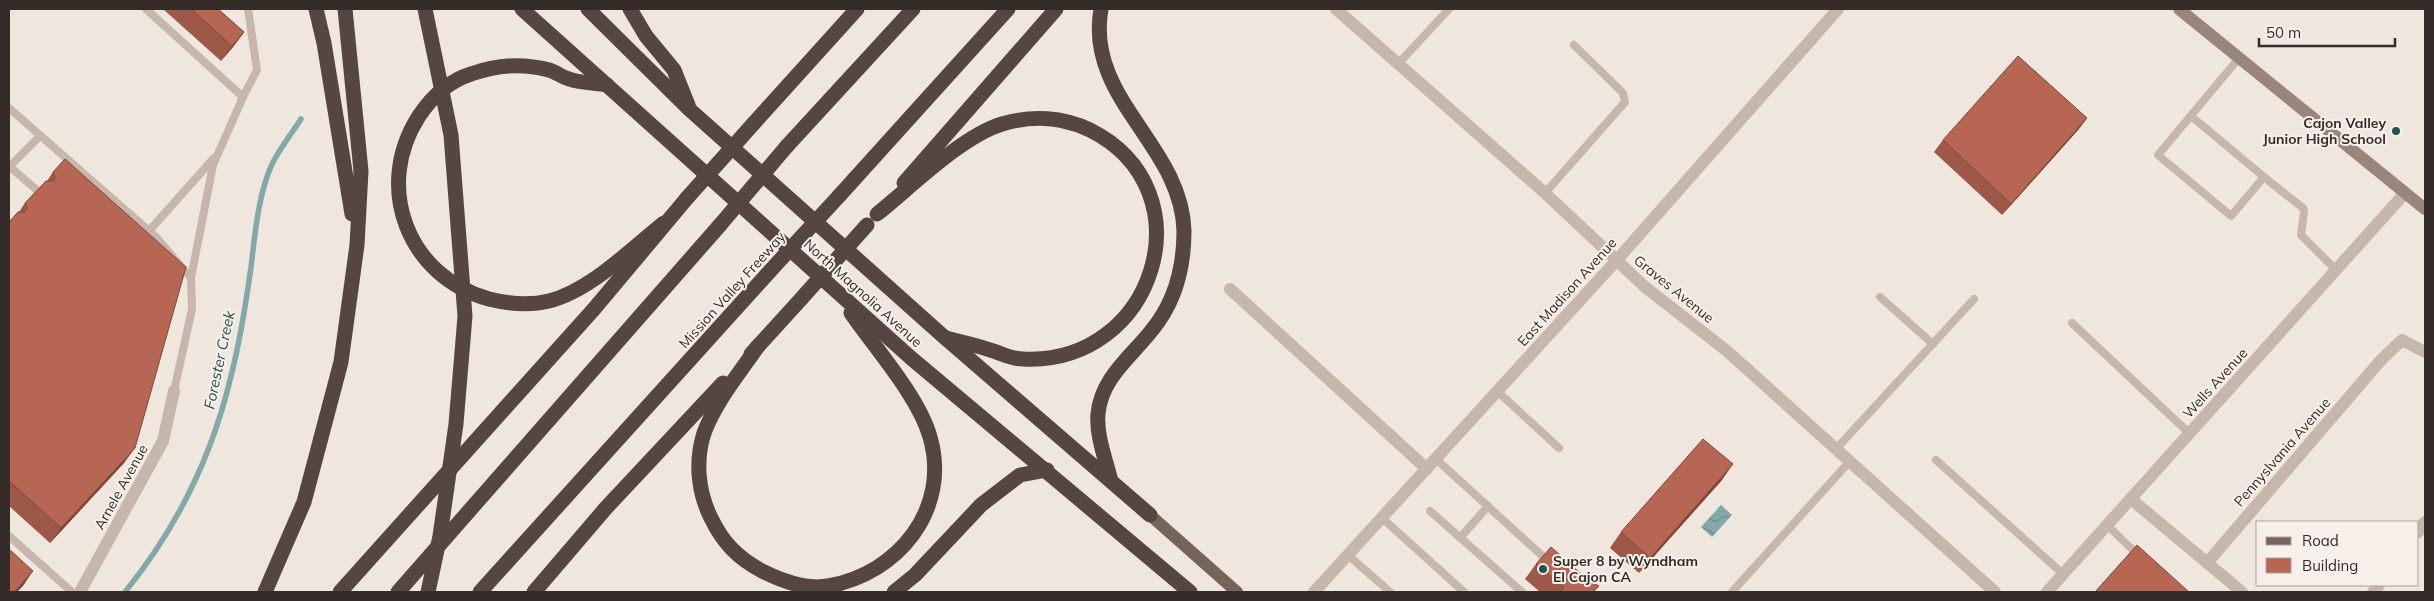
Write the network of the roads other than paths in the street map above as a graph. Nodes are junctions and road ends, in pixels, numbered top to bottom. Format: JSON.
{"nodes":[{"id":1,"x":146,"y":9,"type":"edge"},
{"id":2,"x":248,"y":9,"type":"edge"},
{"id":3,"x":316,"y":9,"type":"edge"},
{"id":4,"x":345,"y":9,"type":"edge"},
{"id":5,"x":425,"y":9,"type":"edge"},
{"id":6,"x":522,"y":9,"type":"edge"},
{"id":7,"x":588,"y":9,"type":"edge"},
{"id":8,"x":630,"y":9,"type":"edge"},
{"id":9,"x":845,"y":9,"type":"edge"},
{"id":10,"x":857,"y":9,"type":"edge"},
{"id":11,"x":913,"y":9,"type":"edge"},
{"id":12,"x":1008,"y":9,"type":"edge"},
{"id":13,"x":1056,"y":9,"type":"edge"},
{"id":14,"x":1101,"y":9,"type":"edge"},
{"id":15,"x":1336,"y":9,"type":"edge"},
{"id":16,"x":1449,"y":9,"type":"edge"},
{"id":17,"x":1838,"y":9,"type":"edge"},
{"id":18,"x":2179,"y":9,"type":"edge"},
{"id":19,"x":1574,"y":45,"type":"dead end"},
{"id":20,"x":2239,"y":58,"type":"junction"},
{"id":21,"x":1398,"y":64,"type":"junction"},
{"id":22,"x":607,"y":85,"type":"junction"},
{"id":23,"x":788,"y":85,"type":"junction"},
{"id":24,"x":243,"y":97,"type":"junction"},
{"id":25,"x":9,"y":108,"type":"edge"},
{"id":26,"x":689,"y":109,"type":"junction"},
{"id":27,"x":2191,"y":116,"type":"junction"},
{"id":28,"x":40,"y":136,"type":"junction"},
{"id":29,"x":219,"y":153,"type":"junction"},
{"id":30,"x":9,"y":166,"type":"edge"},
{"id":31,"x":2264,"y":177,"type":"junction"},
{"id":32,"x":39,"y":192,"type":"edge"},
{"id":33,"x":2405,"y":193,"type":"junction"},
{"id":34,"x":1545,"y":194,"type":"junction"},
{"id":35,"x":2425,"y":209,"type":"edge"},
{"id":36,"x":872,"y":219,"type":"junction"},
{"id":37,"x":664,"y":223,"type":"junction"},
{"id":38,"x":149,"y":231,"type":"junction"},
{"id":39,"x":357,"y":246,"type":"junction"},
{"id":40,"x":1616,"y":261,"type":"junction"},
{"id":41,"x":2336,"y":270,"type":"junction"},
{"id":42,"x":191,"y":278,"type":"junction"},
{"id":43,"x":1230,"y":289,"type":"dead end"},
{"id":44,"x":834,"y":290,"type":"junction"},
{"id":45,"x":1880,"y":296,"type":"dead end"},
{"id":46,"x":1974,"y":298,"type":"dead end"},
{"id":47,"x":2072,"y":323,"type":"dead end"},
{"id":48,"x":943,"y":336,"type":"junction"},
{"id":49,"x":1933,"y":344,"type":"junction"},
{"id":50,"x":758,"y":346,"type":"junction"},
{"id":51,"x":2425,"y":352,"type":"edge"},
{"id":52,"x":174,"y":391,"type":"joint"},
{"id":53,"x":1497,"y":391,"type":"junction"},
{"id":54,"x":2190,"y":433,"type":"junction"},
{"id":55,"x":1559,"y":448,"type":"dead end"},
{"id":56,"x":1836,"y":449,"type":"junction"},
{"id":57,"x":1436,"y":459,"type":"junction"},
{"id":58,"x":1936,"y":460,"type":"dead end"},
{"id":59,"x":1850,"y":461,"type":"junction"},
{"id":60,"x":1427,"y":469,"type":"junction"},
{"id":61,"x":1047,"y":470,"type":"junction"},
{"id":62,"x":1111,"y":481,"type":"junction"},
{"id":63,"x":2131,"y":499,"type":"junction"},
{"id":64,"x":1488,"y":506,"type":"junction"},
{"id":65,"x":1430,"y":511,"type":"dead end"},
{"id":66,"x":1150,"y":514,"type":"joint"},
{"id":67,"x":1380,"y":517,"type":"junction"},
{"id":68,"x":2107,"y":525,"type":"junction"},
{"id":69,"x":9,"y":536,"type":"edge"},
{"id":70,"x":1460,"y":538,"type":"junction"},
{"id":71,"x":1348,"y":555,"type":"junction"},
{"id":72,"x":2207,"y":563,"type":"junction"},
{"id":73,"x":2148,"y":564,"type":"edge"},
{"id":74,"x":1553,"y":566,"type":"edge"},
{"id":75,"x":2063,"y":574,"type":"junction"},
{"id":76,"x":72,"y":592,"type":"edge"},
{"id":77,"x":80,"y":592,"type":"edge"},
{"id":78,"x":266,"y":592,"type":"edge"},
{"id":79,"x":340,"y":592,"type":"edge"},
{"id":80,"x":398,"y":592,"type":"edge"},
{"id":81,"x":428,"y":592,"type":"edge"},
{"id":82,"x":480,"y":592,"type":"edge"},
{"id":83,"x":534,"y":592,"type":"edge"},
{"id":84,"x":894,"y":592,"type":"edge"},
{"id":85,"x":1190,"y":592,"type":"edge"},
{"id":86,"x":1237,"y":592,"type":"edge"},
{"id":87,"x":1314,"y":592,"type":"edge"},
{"id":88,"x":1390,"y":592,"type":"edge"},
{"id":89,"x":1464,"y":592,"type":"edge"},
{"id":90,"x":1522,"y":592,"type":"edge"},
{"id":91,"x":1732,"y":592,"type":"edge"},
{"id":92,"x":1995,"y":592,"type":"edge"},
{"id":93,"x":2047,"y":592,"type":"edge"},
{"id":94,"x":2242,"y":592,"type":"edge"}],
"edges":[{"from":1,"to":24,"type":"lane"},
{"from":2,"to":24,"type":"lane"},
{"from":3,"to":39,"type":"highway"},
{"from":4,"to":39,"type":"highway"},
{"from":5,"to":81,"type":"highway","bridge":true},
{"from":6,"to":22,"type":"highway","name":"North Magnolia Avenue"},
{"from":7,"to":26,"type":"highway","name":"North Magnolia Avenue"},
{"from":8,"to":26,"type":"highway"},
{"from":9,"to":23,"type":"highway"},
{"from":10,"to":23,"type":"highway"},
{"from":11,"to":80,"type":"highway","bridge":true},
{"from":12,"to":82,"type":"highway","name":"Mission Valley Freeway","bridge":true},
{"from":13,"to":36,"type":"highway"},
{"from":14,"to":62,"type":"highway"},
{"from":15,"to":21,"type":"street","name":"Graves Avenue"},
{"from":16,"to":21,"type":"lane"},
{"from":17,"to":40,"type":"street","name":"East Madison Avenue"},
{"from":18,"to":20,"type":"main road"},
{"from":19,"to":34,"type":"lane"},
{"from":20,"to":27,"type":"lane"},
{"from":20,"to":33,"type":"main road"},
{"from":21,"to":34,"type":"street","name":"Graves Avenue"},
{"from":22,"to":37,"type":"highway"},
{"from":22,"to":44,"type":"highway","name":"North Magnolia Avenue"},
{"from":23,"to":37,"type":"highway","bridge":true},
{"from":24,"to":29,"type":"lane"},
{"from":25,"to":28,"type":"lane"},
{"from":26,"to":48,"type":"highway","name":"North Magnolia Avenue"},
{"from":27,"to":31,"type":"lane"},
{"from":27,"to":31,"type":"lane"},
{"from":28,"to":30,"type":"lane"},
{"from":28,"to":38,"type":"lane"},
{"from":29,"to":38,"type":"lane"},
{"from":29,"to":42,"type":"lane"},
{"from":30,"to":32,"type":"lane"},
{"from":31,"to":41,"type":"lane"},
{"from":33,"to":35,"type":"main road"},
{"from":33,"to":41,"type":"street","name":"Wells Avenue"},
{"from":34,"to":40,"type":"street","name":"Graves Avenue"},
{"from":36,"to":48,"type":"highway"},
{"from":36,"to":50,"type":"highway","bridge":true},
{"from":37,"to":79,"type":"highway"},
{"from":38,"to":42,"type":"lane"},
{"from":39,"to":78,"type":"highway"},
{"from":40,"to":53,"type":"street","name":"East Madison Avenue"},
{"from":40,"to":56,"type":"street","name":"Graves Avenue"},
{"from":41,"to":54,"type":"street","name":"Wells Avenue"},
{"from":42,"to":52,"type":"lane"},
{"from":43,"to":60,"type":"street"},
{"from":44,"to":50,"type":"highway"},
{"from":44,"to":61,"type":"highway","name":"North Magnolia Avenue"},
{"from":45,"to":49,"type":"lane"},
{"from":46,"to":49,"type":"lane"},
{"from":47,"to":54,"type":"lane"},
{"from":48,"to":62,"type":"highway","name":"North Magnolia Avenue"},
{"from":49,"to":56,"type":"lane"},
{"from":50,"to":83,"type":"highway"},
{"from":51,"to":72,"type":"street","name":"Pennyslvania Avenue"},
{"from":52,"to":77,"type":"street","name":"Arnele Avenue"},
{"from":53,"to":55,"type":"lane"},
{"from":53,"to":57,"type":"street","name":"East Madison Avenue"},
{"from":54,"to":63,"type":"street","name":"Wells Avenue"},
{"from":56,"to":59,"type":"street","name":"Graves Avenue"},
{"from":57,"to":60,"type":"street","name":"East Madison Avenue"},
{"from":57,"to":64,"type":"lane"},
{"from":58,"to":75,"type":"lane"},
{"from":59,"to":91,"type":"lane"},
{"from":59,"to":92,"type":"street","name":"Graves Avenue"},
{"from":60,"to":67,"type":"street","name":"East Madison Avenue"},
{"from":61,"to":84,"type":"highway"},
{"from":61,"to":85,"type":"highway","name":"North Magnolia Avenue"},
{"from":62,"to":66,"type":"highway","name":"North Magnolia Avenue"},
{"from":63,"to":68,"type":"street","name":"Wells Avenue"},
{"from":63,"to":72,"type":"street"},
{"from":64,"to":70,"type":"lane"},
{"from":64,"to":74,"type":"lane"},
{"from":65,"to":70,"type":"lane"},
{"from":66,"to":86,"type":"main road","name":"North Magnolia Avenue"},
{"from":67,"to":71,"type":"street","name":"East Madison Avenue"},
{"from":67,"to":89,"type":"lane"},
{"from":68,"to":73,"type":"lane"},
{"from":68,"to":75,"type":"street","name":"Wells Avenue"},
{"from":69,"to":76,"type":"lane"},
{"from":70,"to":90,"type":"lane"},
{"from":71,"to":87,"type":"street","name":"East Madison Avenue"},
{"from":71,"to":88,"type":"lane"},
{"from":72,"to":94,"type":"street"},
{"from":75,"to":93,"type":"street","name":"Wells Avenue"}]}
